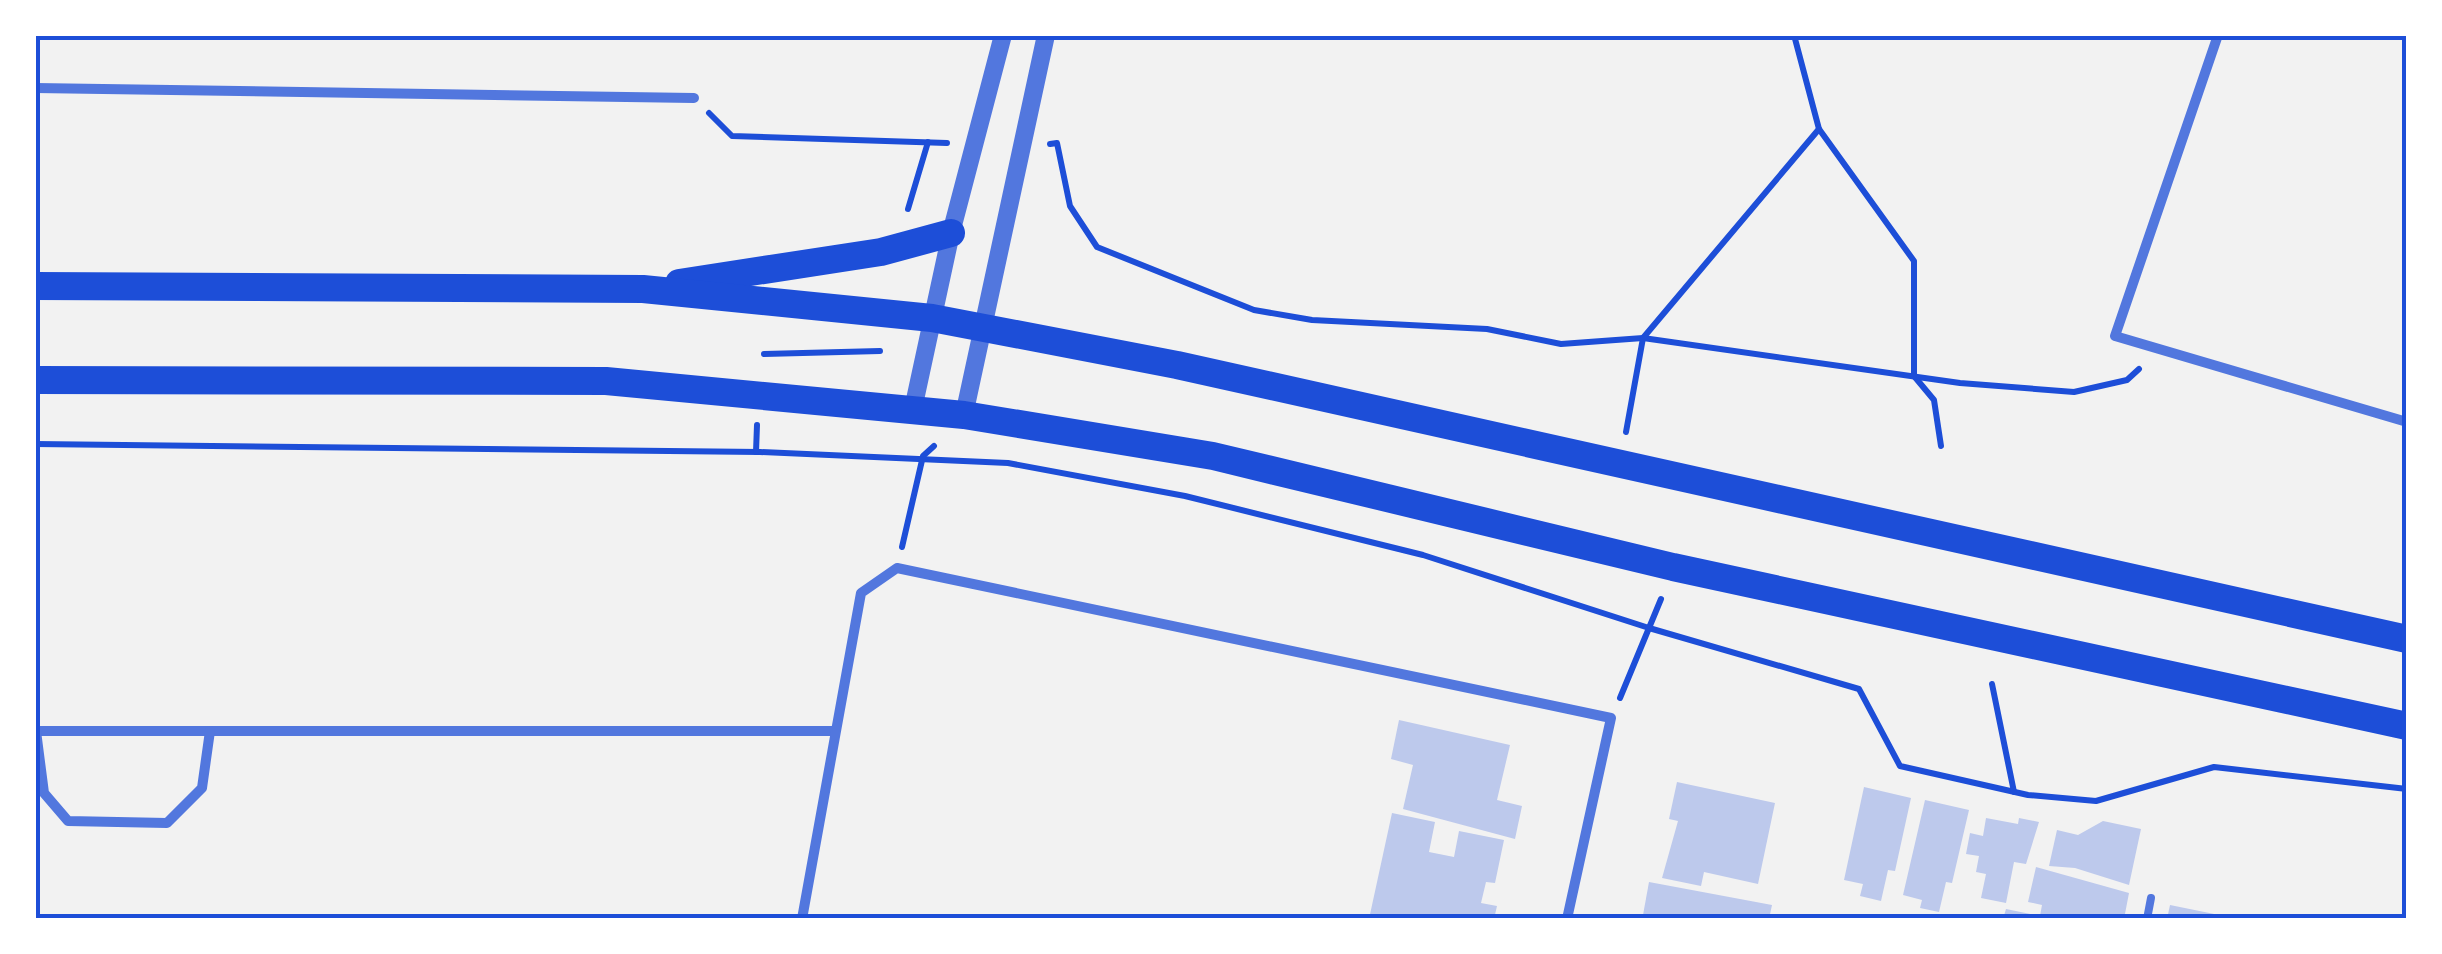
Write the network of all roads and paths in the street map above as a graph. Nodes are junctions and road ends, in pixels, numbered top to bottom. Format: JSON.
{"nodes":[{"id":1,"x":1003,"y":35,"type":"edge"},
{"id":2,"x":1046,"y":35,"type":"edge"},
{"id":3,"x":1794,"y":35,"type":"edge"},
{"id":4,"x":2218,"y":35,"type":"edge"},
{"id":5,"x":35,"y":88,"type":"edge"},
{"id":6,"x":694,"y":98,"type":"joint"},
{"id":7,"x":1819,"y":129,"type":"junction"},
{"id":8,"x":928,"y":142,"type":"junction"},
{"id":9,"x":974,"y":144,"type":"junction"},
{"id":10,"x":1024,"y":145,"type":"junction"},
{"id":11,"x":908,"y":210,"type":"dead end"},
{"id":12,"x":951,"y":233,"type":"junction"},
{"id":13,"x":35,"y":286,"type":"edge"},
{"id":14,"x":644,"y":289,"type":"junction"},
{"id":15,"x":932,"y":318,"type":"junction"},
{"id":16,"x":986,"y":326,"type":"junction"},
{"id":17,"x":1643,"y":338,"type":"junction"},
{"id":18,"x":2160,"y":350,"type":"junction"},
{"id":19,"x":880,"y":351,"type":"dead end"},
{"id":20,"x":764,"y":354,"type":"dead end"},
{"id":21,"x":1914,"y":376,"type":"junction"},
{"id":22,"x":35,"y":380,"type":"edge"},
{"id":23,"x":914,"y":409,"type":"junction"},
{"id":24,"x":964,"y":416,"type":"junction"},
{"id":25,"x":2407,"y":422,"type":"edge"},
{"id":26,"x":757,"y":424,"type":"dead end"},
{"id":27,"x":35,"y":444,"type":"edge"},
{"id":28,"x":1942,"y":446,"type":"dead end"},
{"id":29,"x":756,"y":452,"type":"junction"},
{"id":30,"x":924,"y":456,"type":"junction"},
{"id":31,"x":1620,"y":463,"type":"junction"},
{"id":32,"x":1674,"y":567,"type":"junction"},
{"id":33,"x":898,"y":568,"type":"junction"},
{"id":34,"x":1649,"y":628,"type":"junction"},
{"id":35,"x":2407,"y":638,"type":"edge"},
{"id":36,"x":1992,"y":684,"type":"dead end"},
{"id":37,"x":1611,"y":718,"type":"junction"},
{"id":38,"x":2407,"y":726,"type":"edge"},
{"id":39,"x":210,"y":731,"type":"junction"},
{"id":40,"x":35,"y":732,"type":"edge"},
{"id":41,"x":833,"y":732,"type":"junction"},
{"id":42,"x":2407,"y":789,"type":"edge"},
{"id":43,"x":2014,"y":792,"type":"junction"},
{"id":44,"x":2151,"y":898,"type":"dead end"},
{"id":45,"x":802,"y":919,"type":"edge"},
{"id":46,"x":1567,"y":919,"type":"edge"},
{"id":47,"x":2147,"y":919,"type":"edge"}],
"edges":[{"from":1,"to":9,"type":"street"},
{"from":2,"to":10,"type":"street"},
{"from":3,"to":7,"type":"path"},
{"from":4,"to":18,"type":"street"},
{"from":5,"to":6,"type":"street"},
{"from":6,"to":8,"type":"path"},
{"from":7,"to":17,"type":"path"},
{"from":7,"to":21,"type":"path"},
{"from":8,"to":9,"type":"path"},
{"from":8,"to":11,"type":"path"},
{"from":9,"to":12,"type":"street"},
{"from":10,"to":16,"type":"street"},
{"from":10,"to":17,"type":"path"},
{"from":12,"to":14,"type":"highway"},
{"from":12,"to":15,"type":"street"},
{"from":13,"to":14,"type":"highway"},
{"from":14,"to":15,"type":"highway"},
{"from":15,"to":16,"type":"highway"},
{"from":15,"to":23,"type":"street"},
{"from":16,"to":24,"type":"street"},
{"from":16,"to":31,"type":"highway"},
{"from":17,"to":21,"type":"path"},
{"from":17,"to":31,"type":"path"},
{"from":18,"to":21,"type":"path"},
{"from":18,"to":25,"type":"street"},
{"from":19,"to":20,"type":"path"},
{"from":21,"to":28,"type":"path"},
{"from":22,"to":23,"type":"highway"},
{"from":23,"to":24,"type":"highway"},
{"from":24,"to":30,"type":"path"},
{"from":24,"to":32,"type":"highway"},
{"from":26,"to":29,"type":"path"},
{"from":27,"to":29,"type":"path"},
{"from":29,"to":30,"type":"path"},
{"from":30,"to":33,"type":"path"},
{"from":30,"to":34,"type":"path"},
{"from":31,"to":35,"type":"highway"},
{"from":32,"to":34,"type":"path"},
{"from":32,"to":38,"type":"highway"},
{"from":33,"to":37,"type":"street"},
{"from":33,"to":41,"type":"street"},
{"from":34,"to":37,"type":"path"},
{"from":34,"to":43,"type":"path"},
{"from":36,"to":43,"type":"path"},
{"from":37,"to":46,"type":"street"},
{"from":39,"to":40,"type":"street"},
{"from":39,"to":40,"type":"street"},
{"from":39,"to":41,"type":"street"},
{"from":41,"to":45,"type":"street"},
{"from":42,"to":43,"type":"path"},
{"from":44,"to":47,"type":"lane"}]}
